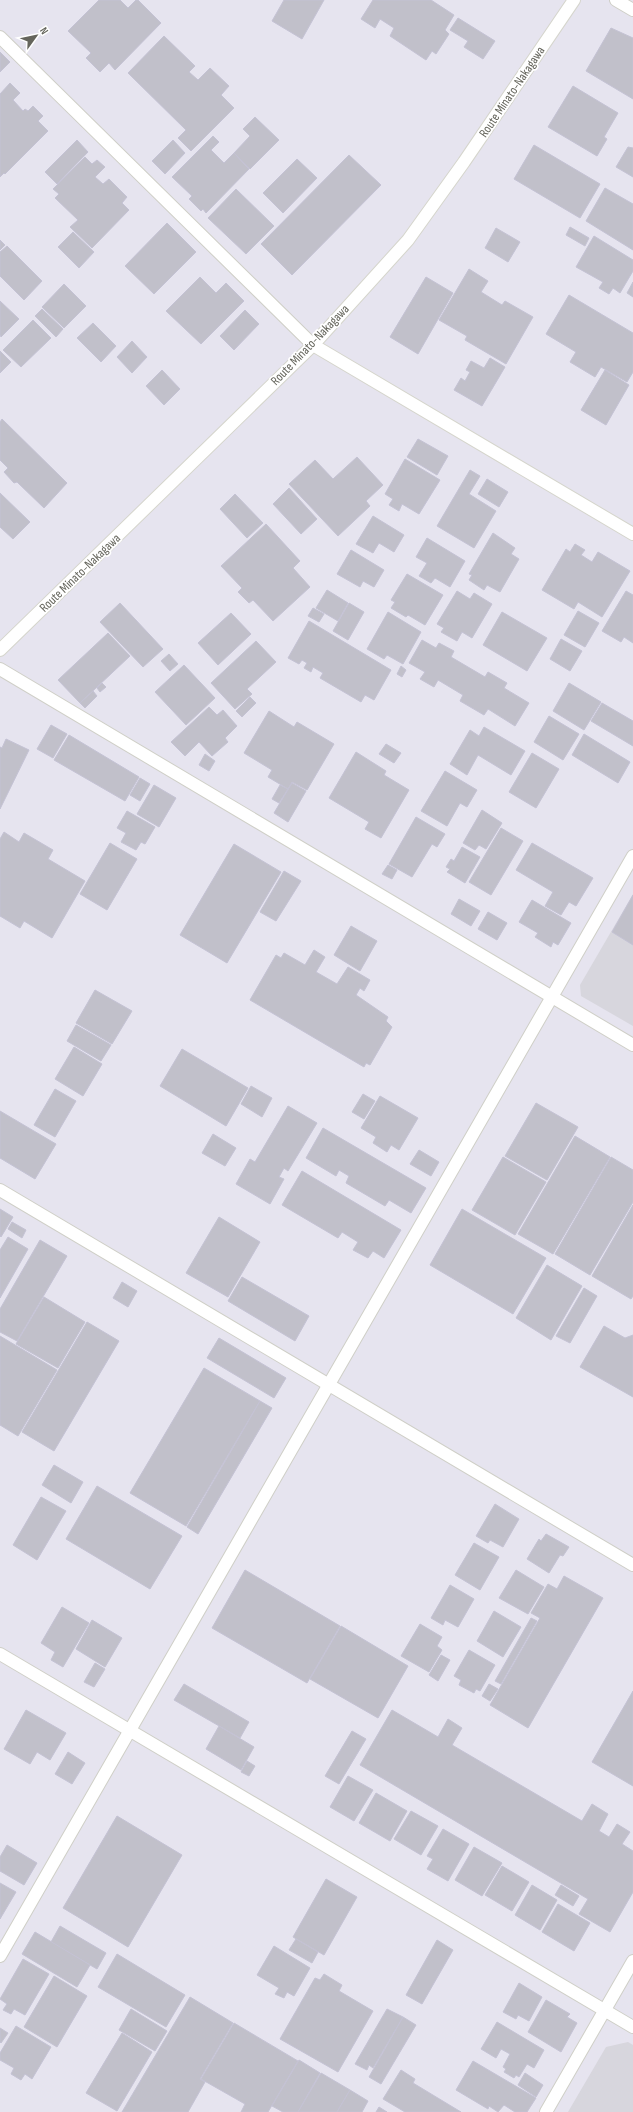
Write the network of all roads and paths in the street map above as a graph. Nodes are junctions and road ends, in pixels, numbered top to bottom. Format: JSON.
{"nodes":[{"id":1,"x":574,"y":0,"type":"edge"},
{"id":2,"x":616,"y":0,"type":"edge"},
{"id":3,"x":633,"y":10,"type":"edge"},
{"id":4,"x":0,"y":37,"type":"edge"},
{"id":5,"x":313,"y":345,"type":"junction"},
{"id":6,"x":633,"y":534,"type":"edge"},
{"id":7,"x":0,"y":650,"type":"edge"},
{"id":8,"x":0,"y":669,"type":"edge"},
{"id":9,"x":633,"y":856,"type":"edge"},
{"id":10,"x":552,"y":997,"type":"junction"},
{"id":11,"x":633,"y":1045,"type":"edge"},
{"id":12,"x":0,"y":1190,"type":"edge"},
{"id":13,"x":329,"y":1385,"type":"junction"},
{"id":14,"x":633,"y":1565,"type":"edge"},
{"id":15,"x":0,"y":1654,"type":"edge"},
{"id":16,"x":130,"y":1730,"type":"junction"},
{"id":17,"x":0,"y":1956,"type":"edge"},
{"id":18,"x":633,"y":1961,"type":"edge"},
{"id":19,"x":605,"y":2010,"type":"junction"},
{"id":20,"x":633,"y":2027,"type":"edge"},
{"id":21,"x":546,"y":2112,"type":"edge"}],
"edges":[{"from":1,"to":5,"type":"street","name":"Route Minato-Nakagawa"},
{"from":2,"to":3,"type":"street"},
{"from":4,"to":5,"type":"street"},
{"from":5,"to":6,"type":"street"},
{"from":5,"to":7,"type":"street","name":"Route Minato-Nakagawa"},
{"from":8,"to":10,"type":"street"},
{"from":9,"to":10,"type":"street"},
{"from":10,"to":11,"type":"street"},
{"from":10,"to":13,"type":"street"},
{"from":12,"to":13,"type":"street"},
{"from":13,"to":14,"type":"street"},
{"from":13,"to":16,"type":"street"},
{"from":15,"to":16,"type":"street"},
{"from":16,"to":17,"type":"street"},
{"from":16,"to":19,"type":"street"},
{"from":18,"to":19,"type":"street"},
{"from":19,"to":20,"type":"street"},
{"from":19,"to":21,"type":"street"}]}
